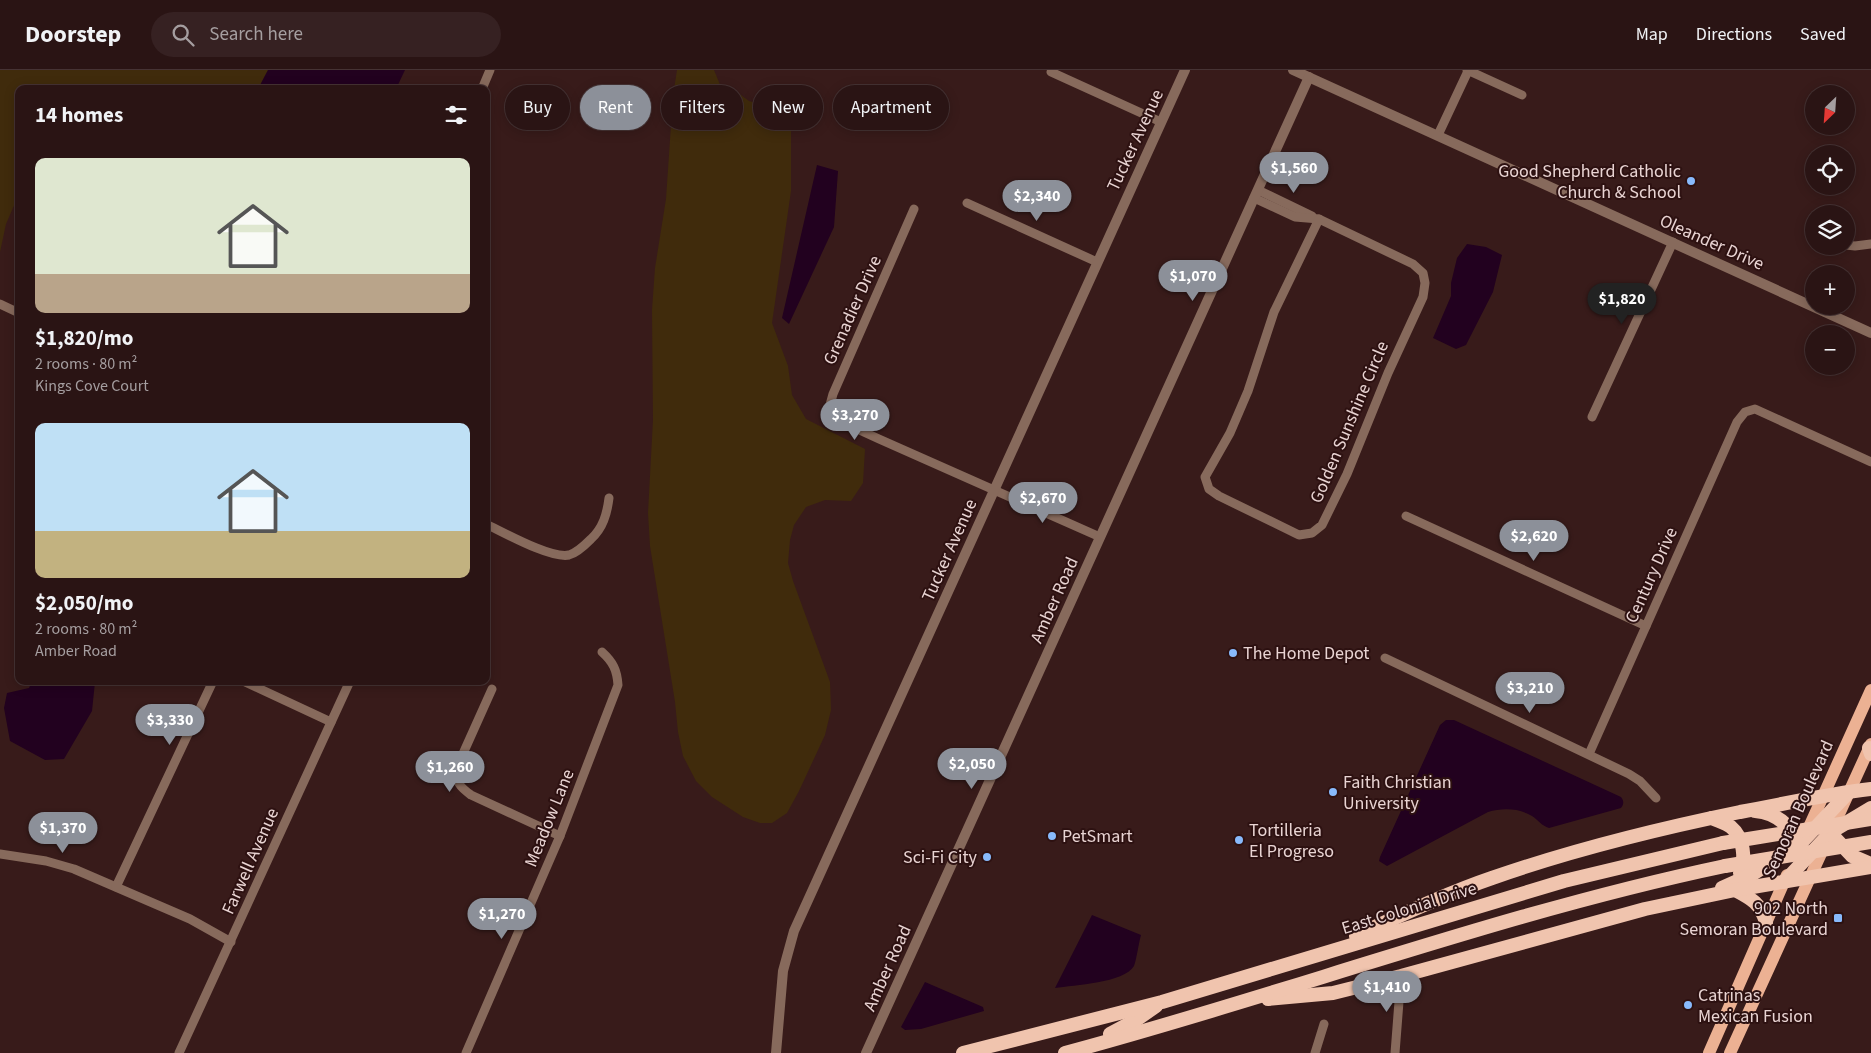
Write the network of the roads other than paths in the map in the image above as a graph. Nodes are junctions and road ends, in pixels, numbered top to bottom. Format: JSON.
{"nodes":[{"id":1,"x":490,"y":70,"type":"edge"},
{"id":2,"x":1185,"y":70,"type":"edge"},
{"id":3,"x":1293,"y":70,"type":"edge"},
{"id":4,"x":1467,"y":70,"type":"edge"},
{"id":5,"x":1051,"y":72,"type":"dead end"},
{"id":6,"x":1308,"y":77,"type":"junction"},
{"id":7,"x":484,"y":85,"type":"edge"},
{"id":8,"x":1522,"y":95,"type":"dead end"},
{"id":9,"x":1161,"y":122,"type":"junction"},
{"id":10,"x":1438,"y":135,"type":"junction"},
{"id":11,"x":1256,"y":194,"type":"junction"},
{"id":12,"x":967,"y":203,"type":"dead end"},
{"id":13,"x":914,"y":209,"type":"dead end"},
{"id":14,"x":1319,"y":220,"type":"junction"},
{"id":15,"x":1673,"y":242,"type":"junction"},
{"id":16,"x":1871,"y":244,"type":"edge"},
{"id":17,"x":1855,"y":246,"type":"edge"},
{"id":18,"x":1097,"y":262,"type":"junction"},
{"id":19,"x":0,"y":304,"type":"edge"},
{"id":20,"x":15,"y":311,"type":"edge"},
{"id":21,"x":1871,"y":333,"type":"edge"},
{"id":22,"x":1592,"y":418,"type":"dead end"},
{"id":23,"x":1871,"y":462,"type":"edge"},
{"id":24,"x":995,"y":489,"type":"junction"},
{"id":25,"x":609,"y":498,"type":"dead end"},
{"id":26,"x":1406,"y":516,"type":"dead end"},
{"id":27,"x":490,"y":526,"type":"edge"},
{"id":28,"x":1100,"y":537,"type":"junction"},
{"id":29,"x":1646,"y":626,"type":"junction"},
{"id":30,"x":602,"y":652,"type":"dead end"},
{"id":31,"x":1384,"y":658,"type":"dead end"},
{"id":32,"x":211,"y":685,"type":"edge"},
{"id":33,"x":252,"y":685,"type":"edge"},
{"id":34,"x":348,"y":685,"type":"edge"},
{"id":35,"x":492,"y":690,"type":"dead end"},
{"id":36,"x":1871,"y":690,"type":"edge"},
{"id":37,"x":331,"y":722,"type":"junction"},
{"id":38,"x":1870,"y":749,"type":"edge"},
{"id":39,"x":1589,"y":754,"type":"junction"},
{"id":40,"x":1871,"y":789,"type":"edge"},
{"id":41,"x":1849,"y":792,"type":"junction"},
{"id":42,"x":1822,"y":796,"type":"junction"},
{"id":43,"x":1656,"y":798,"type":"dead end"},
{"id":44,"x":1871,"y":808,"type":"edge"},
{"id":45,"x":1747,"y":811,"type":"junction"},
{"id":46,"x":1826,"y":816,"type":"junction"},
{"id":47,"x":1712,"y":818,"type":"junction"},
{"id":48,"x":1871,"y":819,"type":"edge"},
{"id":49,"x":1831,"y":832,"type":"junction"},
{"id":50,"x":560,"y":836,"type":"junction"},
{"id":51,"x":1871,"y":842,"type":"edge"},
{"id":52,"x":1801,"y":843,"type":"junction"},
{"id":53,"x":0,"y":854,"type":"edge"},
{"id":54,"x":1807,"y":856,"type":"junction"},
{"id":55,"x":1871,"y":866,"type":"edge"},
{"id":56,"x":1811,"y":877,"type":"junction"},
{"id":57,"x":1784,"y":882,"type":"junction"},
{"id":58,"x":1736,"y":886,"type":"junction"},
{"id":59,"x":116,"y":887,"type":"junction"},
{"id":60,"x":1766,"y":922,"type":"junction"},
{"id":61,"x":231,"y":942,"type":"junction"},
{"id":62,"x":1314,"y":955,"type":"junction"},
{"id":63,"x":1401,"y":976,"type":"junction"},
{"id":64,"x":1162,"y":1002,"type":"junction"},
{"id":65,"x":1238,"y":1002,"type":"junction"},
{"id":66,"x":1324,"y":1024,"type":"dead end"},
{"id":67,"x":1009,"y":1041,"type":"junction"},
{"id":68,"x":1080,"y":1049,"type":"junction"},
{"id":69,"x":870,"y":1050,"type":"edge"},
{"id":70,"x":179,"y":1053,"type":"edge"},
{"id":71,"x":466,"y":1053,"type":"edge"},
{"id":72,"x":776,"y":1053,"type":"edge"},
{"id":73,"x":963,"y":1053,"type":"edge"},
{"id":74,"x":1000,"y":1053,"type":"edge"},
{"id":75,"x":1066,"y":1053,"type":"edge"},
{"id":76,"x":1315,"y":1053,"type":"edge"},
{"id":77,"x":1395,"y":1053,"type":"edge"},
{"id":78,"x":1709,"y":1053,"type":"edge"},
{"id":79,"x":1730,"y":1053,"type":"edge"}],
"edges":[{"from":1,"to":7,"type":"street"},
{"from":2,"to":9,"type":"street","name":"Tucker Avenue"},
{"from":3,"to":6,"type":"street","name":"Oleander Drive"},
{"from":4,"to":8,"type":"street"},
{"from":4,"to":10,"type":"street"},
{"from":5,"to":9,"type":"street"},
{"from":6,"to":10,"type":"street","name":"Oleander Drive"},
{"from":6,"to":11,"type":"street","name":"Amber Road"},
{"from":9,"to":18,"type":"street","name":"Tucker Avenue"},
{"from":10,"to":15,"type":"street","name":"Oleander Drive"},
{"from":11,"to":14,"type":"street","name":"Golden Sunshine Circle"},
{"from":11,"to":28,"type":"street","name":"Amber Road"},
{"from":12,"to":18,"type":"street"},
{"from":13,"to":24,"type":"street","name":"Grenadier Drive"},
{"from":14,"to":14,"type":"street","name":"Golden Sunshine Circle"},
{"from":15,"to":21,"type":"street","name":"Oleander Drive"},
{"from":15,"to":22,"type":"street"},
{"from":16,"to":17,"type":"street"},
{"from":18,"to":24,"type":"street","name":"Tucker Avenue"},
{"from":19,"to":20,"type":"street"},
{"from":23,"to":29,"type":"street","name":"Century Drive"},
{"from":24,"to":28,"type":"street"},
{"from":24,"to":72,"type":"street","name":"Tucker Avenue"},
{"from":25,"to":27,"type":"street"},
{"from":26,"to":29,"type":"street"},
{"from":28,"to":69,"type":"street","name":"Amber Road"},
{"from":29,"to":39,"type":"street","name":"Century Drive"},
{"from":30,"to":50,"type":"street","name":"Meadow Lane"},
{"from":31,"to":39,"type":"street"},
{"from":32,"to":59,"type":"street"},
{"from":33,"to":37,"type":"street"},
{"from":34,"to":37,"type":"street","name":"Farwell Avenue"},
{"from":35,"to":50,"type":"street"},
{"from":36,"to":42,"type":"main road","name":"Semoran Boulevard"},
{"from":37,"to":61,"type":"street","name":"Farwell Avenue"},
{"from":38,"to":41,"type":"main road"},
{"from":39,"to":43,"type":"street"},
{"from":40,"to":41,"type":"highway"},
{"from":41,"to":42,"type":"highway"},
{"from":41,"to":46,"type":"highway"},
{"from":41,"to":49,"type":"main road"},
{"from":42,"to":45,"type":"highway"},
{"from":42,"to":46,"type":"highway"},
{"from":42,"to":52,"type":"main road","name":"Semoran Boulevard"},
{"from":44,"to":49,"type":"highway"},
{"from":45,"to":47,"type":"highway"},
{"from":45,"to":52,"type":"highway"},
{"from":46,"to":49,"type":"highway"},
{"from":46,"to":52,"type":"highway"},
{"from":47,"to":58,"type":"highway"},
{"from":47,"to":62,"type":"highway"},
{"from":48,"to":62,"type":"highway","name":"East Colonial Drive","bridge":true},
{"from":49,"to":54,"type":"highway"},
{"from":49,"to":55,"type":"highway"},
{"from":49,"to":56,"type":"main road"},
{"from":50,"to":71,"type":"street","name":"Meadow Lane"},
{"from":51,"to":65,"type":"highway","bridge":true},
{"from":52,"to":54,"type":"highway"},
{"from":52,"to":57,"type":"main road","name":"Semoran Boulevard"},
{"from":52,"to":58,"type":"highway"},
{"from":53,"to":59,"type":"street"},
{"from":54,"to":56,"type":"highway"},
{"from":54,"to":57,"type":"highway"},
{"from":55,"to":56,"type":"highway"},
{"from":56,"to":57,"type":"highway"},
{"from":56,"to":79,"type":"main road"},
{"from":57,"to":58,"type":"highway"},
{"from":57,"to":60,"type":"main road","name":"Semoran Boulevard"},
{"from":58,"to":60,"type":"highway"},
{"from":58,"to":63,"type":"highway"},
{"from":59,"to":61,"type":"street"},
{"from":60,"to":78,"type":"main road","name":"Semoran Boulevard"},
{"from":61,"to":70,"type":"street","name":"Farwell Avenue"},
{"from":62,"to":64,"type":"highway","name":"East Colonial Drive"},
{"from":63,"to":65,"type":"highway"},
{"from":63,"to":77,"type":"street"},
{"from":64,"to":67,"type":"highway","name":"East Colonial Drive"},
{"from":64,"to":68,"type":"highway"},
{"from":65,"to":68,"type":"highway"},
{"from":66,"to":76,"type":"street"},
{"from":67,"to":73,"type":"highway","name":"East Colonial Drive"},
{"from":67,"to":74,"type":"highway"},
{"from":68,"to":75,"type":"highway"}]}
